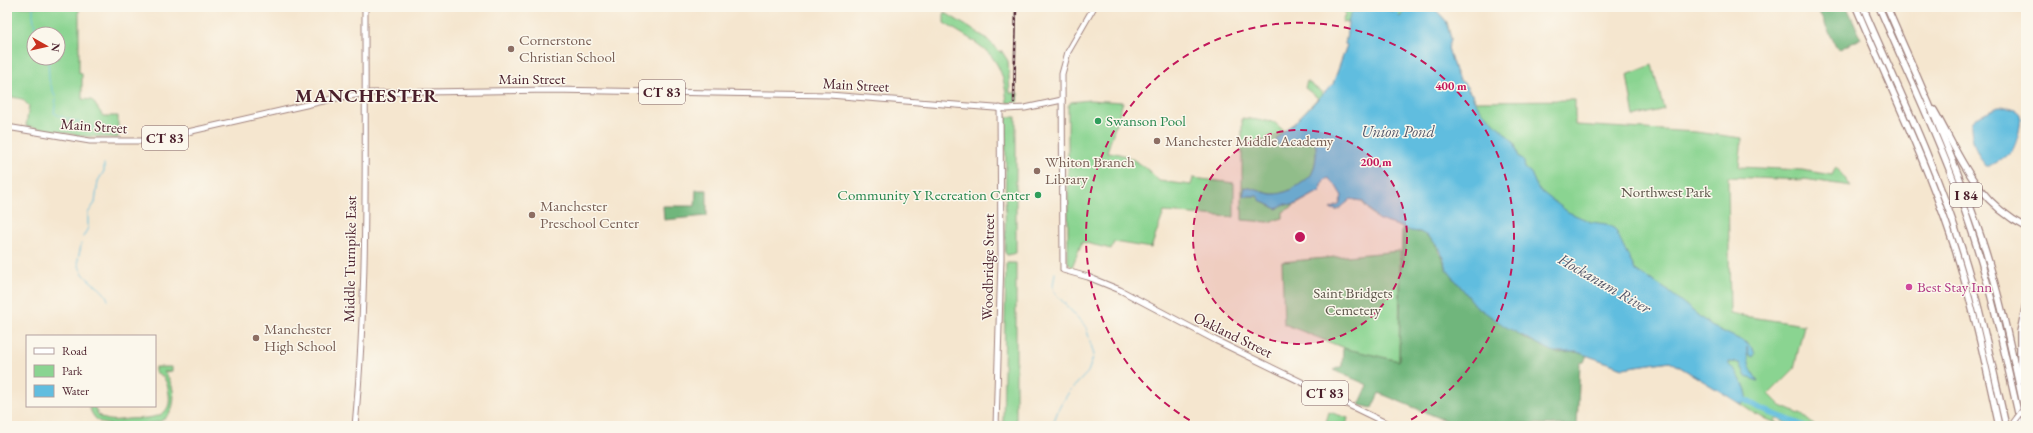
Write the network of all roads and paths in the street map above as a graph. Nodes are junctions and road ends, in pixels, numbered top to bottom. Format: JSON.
{"nodes":[{"id":1,"x":365,"y":7,"type":"edge"},
{"id":2,"x":1094,"y":7,"type":"edge"},
{"id":3,"x":1856,"y":7,"type":"edge"},
{"id":4,"x":1863,"y":7,"type":"edge"},
{"id":5,"x":1879,"y":7,"type":"edge"},
{"id":6,"x":1887,"y":7,"type":"edge"},
{"id":7,"x":1922,"y":89,"type":"junction"},
{"id":8,"x":365,"y":93,"type":"junction"},
{"id":9,"x":1062,"y":100,"type":"junction"},
{"id":10,"x":1000,"y":108,"type":"junction"},
{"id":11,"x":7,"y":127,"type":"edge"},
{"id":12,"x":2026,"y":227,"type":"edge"},
{"id":13,"x":2026,"y":304,"type":"edge"},
{"id":14,"x":2020,"y":392,"type":"junction"},
{"id":15,"x":2026,"y":406,"type":"edge"},
{"id":16,"x":2026,"y":417,"type":"edge"},
{"id":17,"x":355,"y":426,"type":"edge"},
{"id":18,"x":996,"y":426,"type":"edge"},
{"id":19,"x":1392,"y":426,"type":"edge"},
{"id":20,"x":1998,"y":426,"type":"edge"},
{"id":21,"x":2006,"y":426,"type":"edge"},
{"id":22,"x":2011,"y":426,"type":"edge"},
{"id":23,"x":2021,"y":426,"type":"edge"}],
"edges":[{"from":1,"to":8,"type":"main road","name":"Middle Turnpike East"},
{"from":2,"to":9,"type":"main road"},
{"from":3,"to":20,"type":"highway","number":"I 84"},
{"from":4,"to":21,"type":"highway"},
{"from":5,"to":23,"type":"highway"},
{"from":6,"to":7,"type":"highway","number":"I 84"},
{"from":7,"to":12,"type":"highway"},
{"from":7,"to":14,"type":"highway","number":"I 84"},
{"from":8,"to":10,"type":"main road","name":"Main Street","number":"CT 83"},
{"from":8,"to":11,"type":"main road","name":"Main Street","number":"CT 83"},
{"from":8,"to":17,"type":"main road","name":"Middle Turnpike East"},
{"from":9,"to":10,"type":"main road","name":"Main Street","number":"CT 83"},
{"from":9,"to":19,"type":"main road","name":"Oakland Street","number":"CT 83"},
{"from":10,"to":18,"type":"main road","name":"Woodbridge Street"},
{"from":13,"to":14,"type":"highway"},
{"from":14,"to":16,"type":"highway","number":"I 84"},
{"from":15,"to":22,"type":"main road","bridge":true}]}
